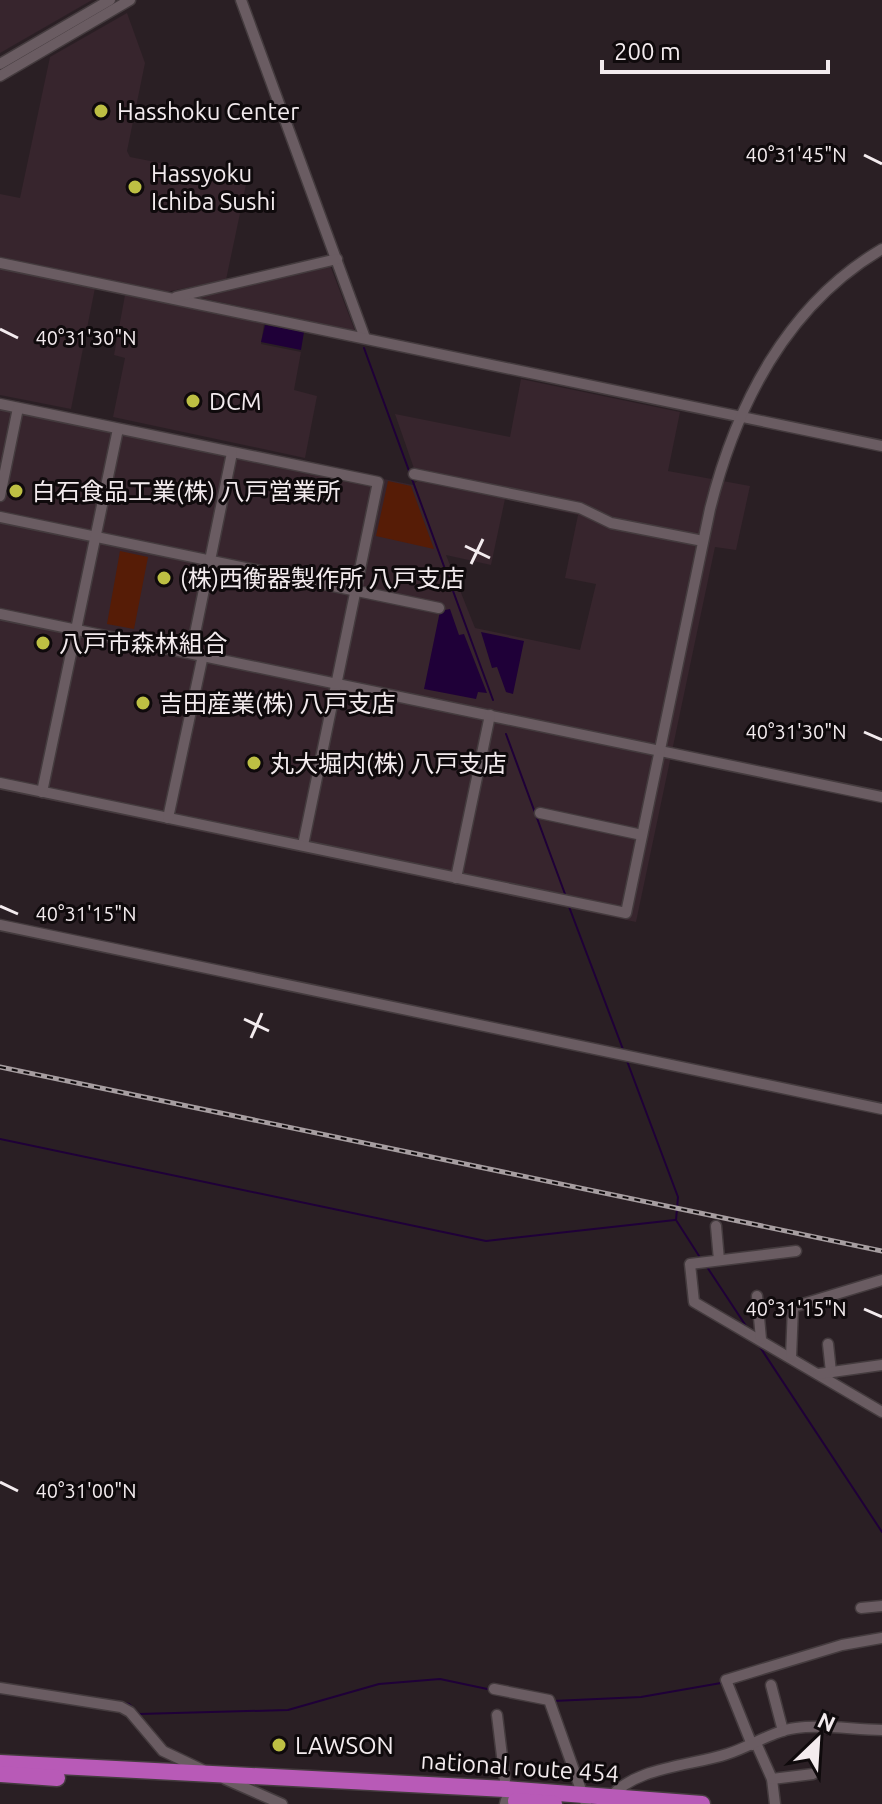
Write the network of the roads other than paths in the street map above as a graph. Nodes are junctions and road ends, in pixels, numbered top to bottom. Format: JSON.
{"nodes":[{"id":1,"x":110,"y":0,"type":"edge"},
{"id":2,"x":130,"y":0,"type":"edge"},
{"id":3,"x":241,"y":0,"type":"edge"},
{"id":4,"x":0,"y":64,"type":"edge"},
{"id":5,"x":0,"y":76,"type":"edge"},
{"id":6,"x":882,"y":249,"type":"edge"},
{"id":7,"x":337,"y":259,"type":"junction"},
{"id":8,"x":0,"y":263,"type":"edge"},
{"id":9,"x":170,"y":298,"type":"junction"},
{"id":10,"x":365,"y":338,"type":"junction"},
{"id":11,"x":0,"y":404,"type":"edge"},
{"id":12,"x":18,"y":408,"type":"junction"},
{"id":13,"x":741,"y":417,"type":"junction"},
{"id":14,"x":118,"y":429,"type":"junction"},
{"id":15,"x":882,"y":446,"type":"edge"},
{"id":16,"x":232,"y":453,"type":"junction"},
{"id":17,"x":414,"y":474,"type":"dead end"},
{"id":18,"x":0,"y":496,"type":"edge"},
{"id":19,"x":0,"y":517,"type":"edge"},
{"id":20,"x":96,"y":537,"type":"junction"},
{"id":21,"x":703,"y":541,"type":"junction"},
{"id":22,"x":211,"y":561,"type":"junction"},
{"id":23,"x":356,"y":590,"type":"junction"},
{"id":24,"x":439,"y":608,"type":"dead end"},
{"id":25,"x":0,"y":614,"type":"edge"},
{"id":26,"x":76,"y":629,"type":"junction"},
{"id":27,"x":191,"y":653,"type":"junction"},
{"id":28,"x":203,"y":655,"type":"junction"},
{"id":29,"x":337,"y":683,"type":"junction"},
{"id":30,"x":490,"y":715,"type":"junction"},
{"id":31,"x":660,"y":750,"type":"junction"},
{"id":32,"x":0,"y":783,"type":"edge"},
{"id":33,"x":42,"y":792,"type":"junction"},
{"id":34,"x":882,"y":797,"type":"edge"},
{"id":35,"x":540,"y":813,"type":"dead end"},
{"id":36,"x":168,"y":818,"type":"junction"},
{"id":37,"x":642,"y":835,"type":"junction"},
{"id":38,"x":303,"y":845,"type":"junction"},
{"id":39,"x":456,"y":878,"type":"junction"},
{"id":40,"x":0,"y":925,"type":"edge"},
{"id":41,"x":882,"y":1109,"type":"edge"},
{"id":42,"x":716,"y":1226,"type":"dead end"},
{"id":43,"x":796,"y":1251,"type":"dead end"},
{"id":44,"x":719,"y":1260,"type":"junction"},
{"id":45,"x":881,"y":1284,"type":"edge"},
{"id":46,"x":757,"y":1296,"type":"dead end"},
{"id":47,"x":761,"y":1339,"type":"junction"},
{"id":48,"x":828,"y":1344,"type":"dead end"},
{"id":49,"x":791,"y":1357,"type":"junction"},
{"id":50,"x":882,"y":1365,"type":"edge"},
{"id":51,"x":831,"y":1372,"type":"junction"},
{"id":52,"x":818,"y":1374,"type":"junction"},
{"id":53,"x":882,"y":1412,"type":"edge"},
{"id":54,"x":882,"y":1606,"type":"edge"},
{"id":55,"x":861,"y":1608,"type":"dead end"},
{"id":56,"x":882,"y":1638,"type":"edge"},
{"id":57,"x":771,"y":1685,"type":"dead end"},
{"id":58,"x":0,"y":1688,"type":"edge"},
{"id":59,"x":494,"y":1689,"type":"dead end"},
{"id":60,"x":497,"y":1715,"type":"dead end"},
{"id":61,"x":882,"y":1730,"type":"edge"},
{"id":62,"x":783,"y":1731,"type":"junction"},
{"id":63,"x":754,"y":1744,"type":"junction"},
{"id":64,"x":0,"y":1763,"type":"edge"},
{"id":65,"x":0,"y":1774,"type":"edge"},
{"id":66,"x":813,"y":1774,"type":"dead end"},
{"id":67,"x":214,"y":1775,"type":"junction"},
{"id":68,"x":772,"y":1779,"type":"junction"},
{"id":69,"x":244,"y":1787,"type":"junction"},
{"id":70,"x":505,"y":1798,"type":"edge"},
{"id":71,"x":585,"y":1800,"type":"edge"},
{"id":72,"x":608,"y":1801,"type":"edge"},
{"id":73,"x":282,"y":1804,"type":"edge"},
{"id":74,"x":554,"y":1804,"type":"edge"},
{"id":75,"x":702,"y":1804,"type":"edge"},
{"id":76,"x":775,"y":1804,"type":"edge"}],
"edges":[{"from":1,"to":4,"type":"street"},
{"from":2,"to":5,"type":"street"},
{"from":3,"to":7,"type":"street"},
{"from":6,"to":13,"type":"street"},
{"from":7,"to":9,"type":"street"},
{"from":7,"to":10,"type":"street"},
{"from":8,"to":9,"type":"street"},
{"from":9,"to":10,"type":"street"},
{"from":10,"to":13,"type":"street"},
{"from":11,"to":12,"type":"street"},
{"from":12,"to":14,"type":"street"},
{"from":12,"to":18,"type":"street"},
{"from":13,"to":15,"type":"street"},
{"from":13,"to":21,"type":"street"},
{"from":14,"to":16,"type":"street"},
{"from":14,"to":20,"type":"street"},
{"from":16,"to":22,"type":"street"},
{"from":16,"to":23,"type":"street"},
{"from":17,"to":21,"type":"street"},
{"from":19,"to":20,"type":"street"},
{"from":20,"to":22,"type":"street"},
{"from":20,"to":26,"type":"street"},
{"from":21,"to":31,"type":"street"},
{"from":22,"to":23,"type":"street"},
{"from":22,"to":27,"type":"street"},
{"from":23,"to":24,"type":"street"},
{"from":23,"to":29,"type":"street"},
{"from":25,"to":26,"type":"street"},
{"from":26,"to":27,"type":"street"},
{"from":26,"to":33,"type":"street"},
{"from":27,"to":28,"type":"street"},
{"from":28,"to":29,"type":"street"},
{"from":28,"to":36,"type":"street"},
{"from":29,"to":30,"type":"street"},
{"from":29,"to":38,"type":"street"},
{"from":30,"to":31,"type":"street"},
{"from":30,"to":39,"type":"street"},
{"from":31,"to":34,"type":"street"},
{"from":31,"to":37,"type":"street"},
{"from":32,"to":33,"type":"street"},
{"from":33,"to":36,"type":"street"},
{"from":35,"to":37,"type":"street"},
{"from":36,"to":38,"type":"street"},
{"from":37,"to":39,"type":"street"},
{"from":38,"to":39,"type":"street"},
{"from":40,"to":41,"type":"street"},
{"from":42,"to":44,"type":"street"},
{"from":43,"to":44,"type":"street"},
{"from":44,"to":47,"type":"street"},
{"from":45,"to":49,"type":"street"},
{"from":46,"to":47,"type":"street"},
{"from":47,"to":49,"type":"street"},
{"from":48,"to":51,"type":"street"},
{"from":49,"to":52,"type":"street"},
{"from":50,"to":51,"type":"street"},
{"from":51,"to":52,"type":"street"},
{"from":52,"to":53,"type":"street"},
{"from":54,"to":55,"type":"street"},
{"from":56,"to":63,"type":"street"},
{"from":57,"to":62,"type":"street"},
{"from":58,"to":67,"type":"street"},
{"from":59,"to":71,"type":"street"},
{"from":60,"to":70,"type":"street"},
{"from":61,"to":62,"type":"street"},
{"from":62,"to":63,"type":"street"},
{"from":63,"to":68,"type":"street"},
{"from":63,"to":72,"type":"street"},
{"from":64,"to":67,"type":"highway","name":"national route 454"},
{"from":65,"to":69,"type":"highway","name":"national route 454"},
{"from":66,"to":68,"type":"street"},
{"from":67,"to":69,"type":"street"},
{"from":67,"to":70,"type":"highway","name":"national route 454"},
{"from":68,"to":76,"type":"street"},
{"from":69,"to":70,"type":"highway","name":"national route 454"},
{"from":69,"to":73,"type":"street"},
{"from":70,"to":71,"type":"highway","name":"national route 454"},
{"from":70,"to":74,"type":"highway","name":"national route 454"},
{"from":71,"to":72,"type":"highway","name":"national route 454"},
{"from":72,"to":75,"type":"highway","name":"national route 454"}]}
